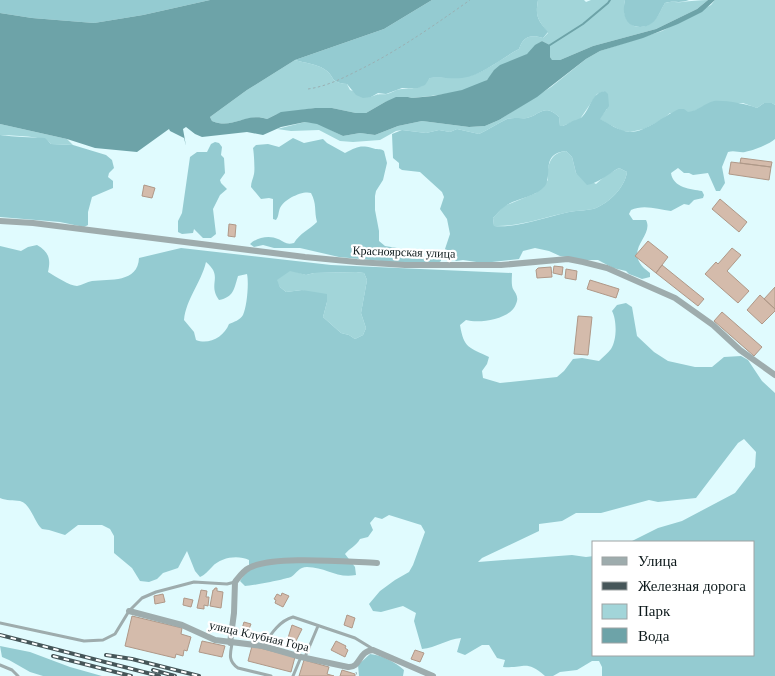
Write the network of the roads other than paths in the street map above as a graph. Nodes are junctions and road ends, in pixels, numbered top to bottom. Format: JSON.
{"nodes":[{"id":1,"x":0,"y":221,"type":"edge"},
{"id":2,"x":775,"y":375,"type":"edge"},
{"id":3,"x":377,"y":563,"type":"dead end"},
{"id":4,"x":235,"y":582,"type":"junction"},
{"id":5,"x":129,"y":611,"type":"junction"},
{"id":6,"x":0,"y":623,"type":"edge"},
{"id":7,"x":318,"y":626,"type":"junction"},
{"id":8,"x":231,"y":643,"type":"junction"},
{"id":9,"x":263,"y":646,"type":"junction"},
{"id":10,"x":373,"y":650,"type":"junction"},
{"id":11,"x":303,"y":657,"type":"junction"},
{"id":12,"x":0,"y":665,"type":"edge"},
{"id":13,"x":18,"y":676,"type":"edge"},
{"id":14,"x":271,"y":676,"type":"edge"},
{"id":15,"x":293,"y":676,"type":"edge"},
{"id":16,"x":434,"y":676,"type":"edge"}],
"edges":[{"from":1,"to":2,"type":"street","name":"Красноярская улица"},
{"from":3,"to":4,"type":"street"},
{"from":4,"to":5,"type":"lane"},
{"from":4,"to":8,"type":"street"},
{"from":5,"to":6,"type":"lane"},
{"from":5,"to":8,"type":"street","name":"улица Клубная Гора"},
{"from":7,"to":9,"type":"lane"},
{"from":7,"to":10,"type":"lane"},
{"from":7,"to":11,"type":"lane"},
{"from":8,"to":9,"type":"street","name":"улица Клубная Гора"},
{"from":8,"to":14,"type":"lane"},
{"from":9,"to":11,"type":"street","name":"улица Клубная Гора"},
{"from":10,"to":11,"type":"street","name":"улица Клубная Гора"},
{"from":10,"to":16,"type":"street"},
{"from":11,"to":15,"type":"lane"},
{"from":12,"to":13,"type":"lane"}]}
